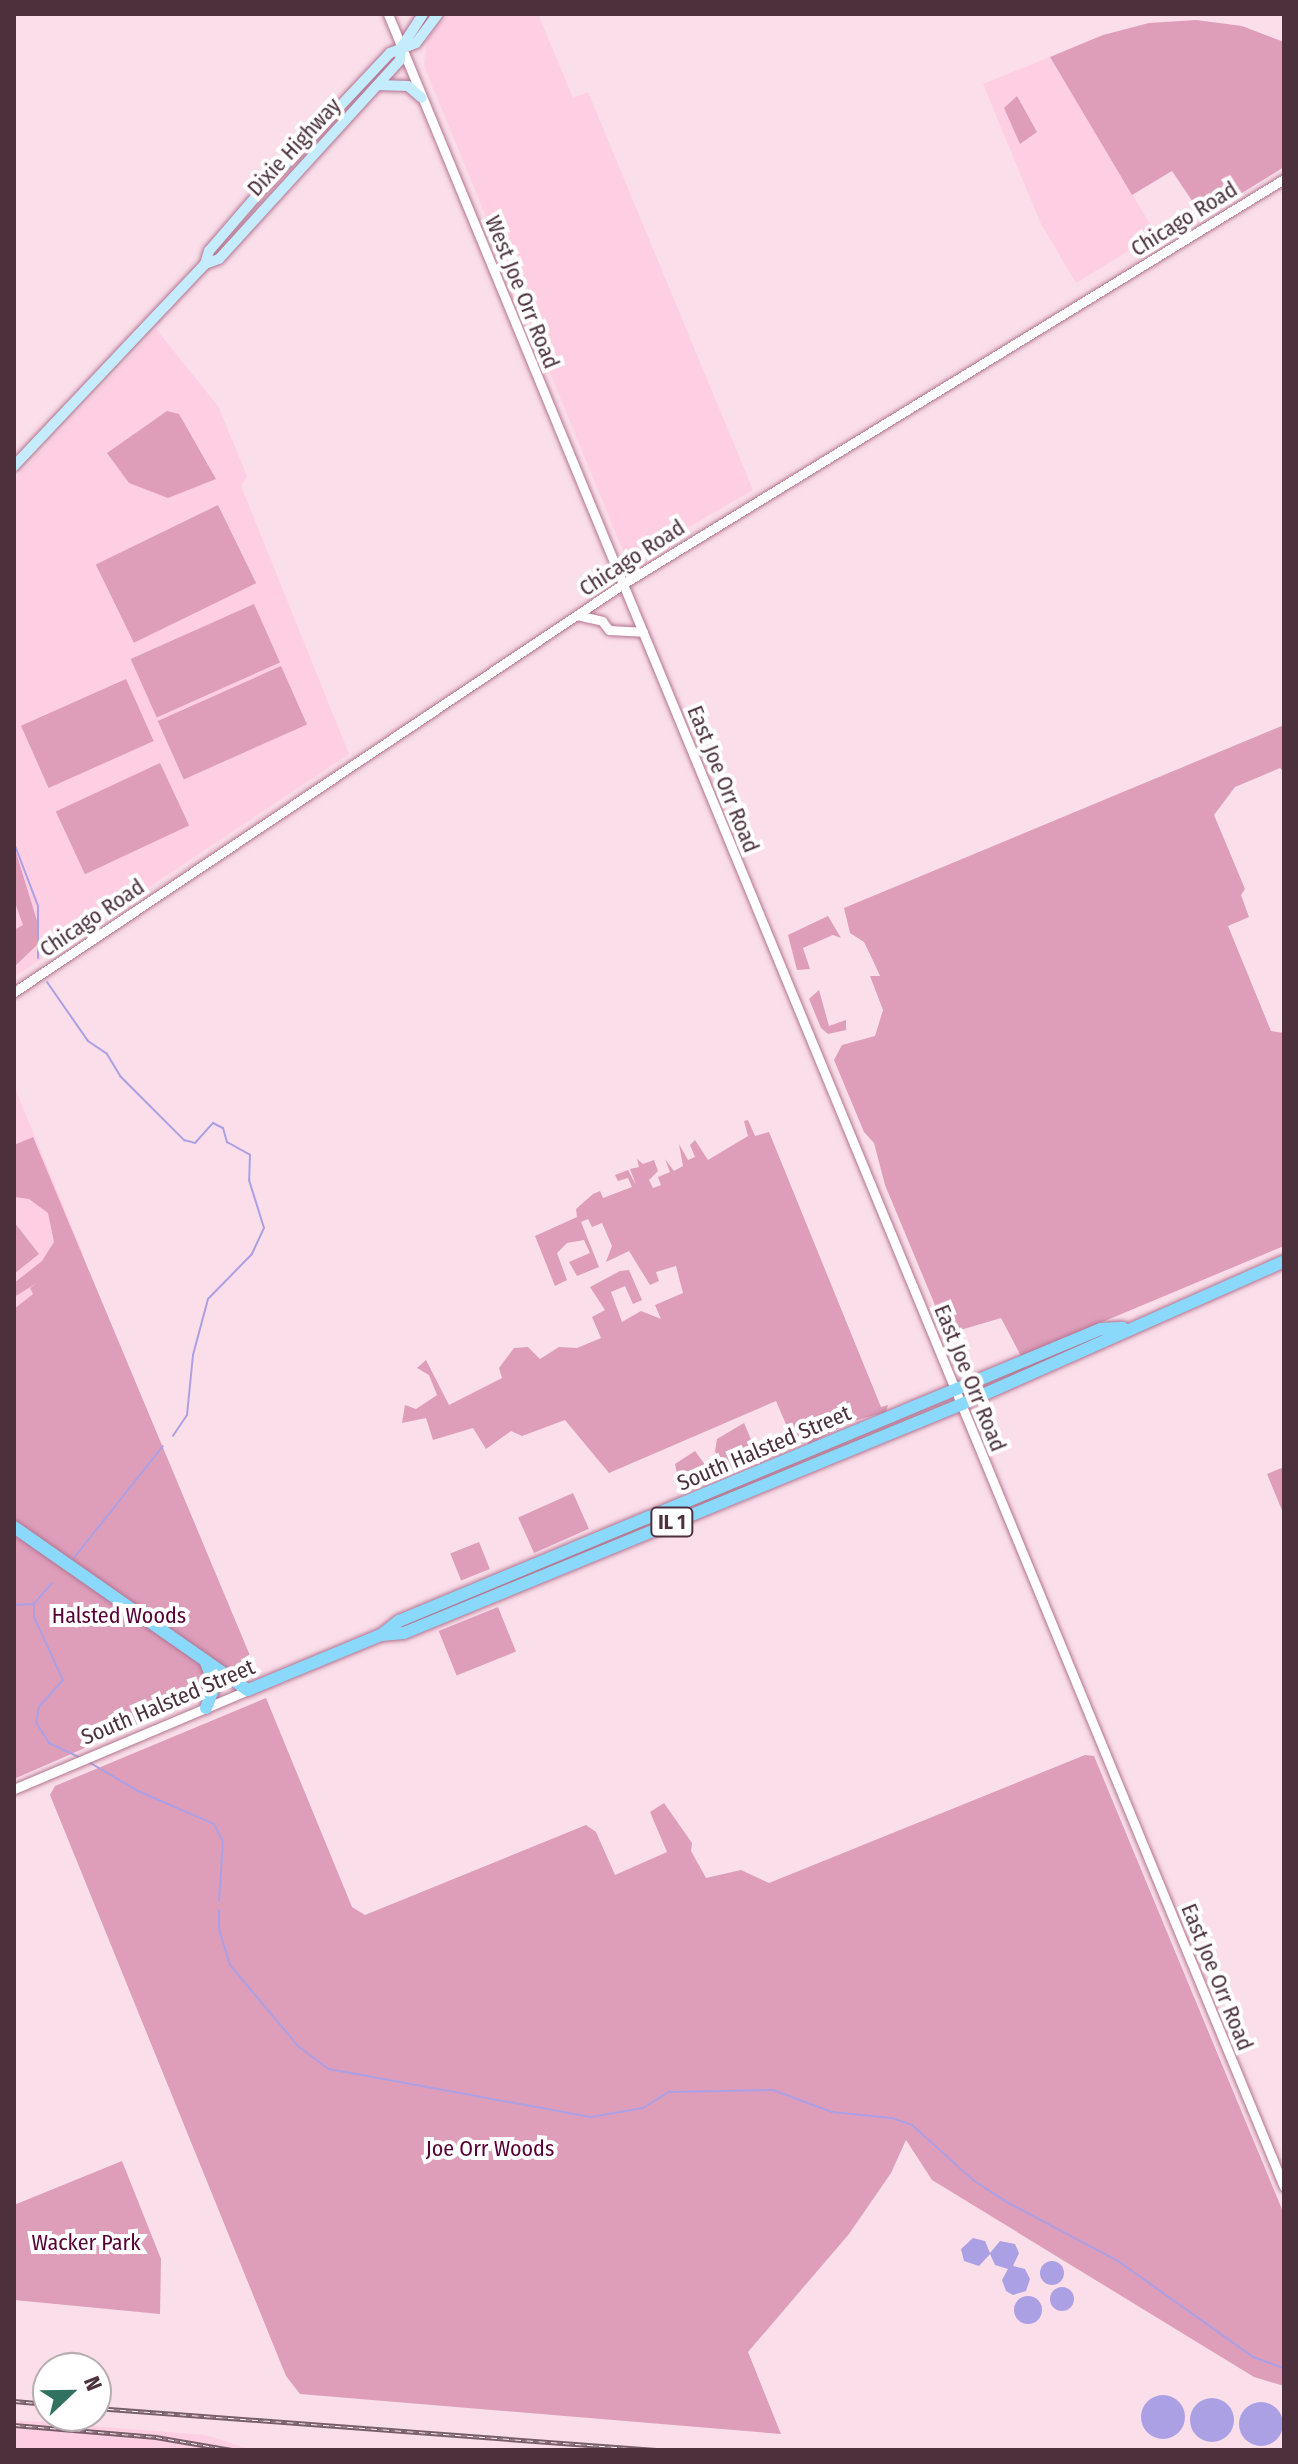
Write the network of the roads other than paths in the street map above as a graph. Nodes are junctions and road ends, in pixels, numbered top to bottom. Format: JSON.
{"nodes":[{"id":1,"x":388,"y":14,"type":"edge"},
{"id":2,"x":423,"y":14,"type":"edge"},
{"id":3,"x":438,"y":14,"type":"edge"},
{"id":4,"x":401,"y":48,"type":"junction"},
{"id":5,"x":378,"y":85,"type":"junction"},
{"id":6,"x":422,"y":98,"type":"junction"},
{"id":7,"x":1284,"y":179,"type":"edge"},
{"id":8,"x":205,"y":264,"type":"junction"},
{"id":9,"x":14,"y":466,"type":"edge"},
{"id":10,"x":623,"y":584,"type":"junction"},
{"id":11,"x":577,"y":615,"type":"junction"},
{"id":12,"x":643,"y":632,"type":"junction"},
{"id":13,"x":14,"y":992,"type":"edge"},
{"id":14,"x":1284,"y":1261,"type":"edge"},
{"id":15,"x":1123,"y":1328,"type":"junction"},
{"id":16,"x":956,"y":1389,"type":"junction"},
{"id":17,"x":962,"y":1404,"type":"junction"},
{"id":18,"x":14,"y":1527,"type":"edge"},
{"id":19,"x":381,"y":1635,"type":"junction"},
{"id":20,"x":204,"y":1660,"type":"junction"},
{"id":21,"x":248,"y":1690,"type":"junction"},
{"id":22,"x":206,"y":1708,"type":"junction"},
{"id":23,"x":14,"y":1789,"type":"edge"},
{"id":24,"x":1284,"y":2187,"type":"edge"}],
"edges":[{"from":1,"to":4,"type":"street","name":"West Joe Orr Road"},
{"from":2,"to":4,"type":"main road","name":"Dixie Highway"},
{"from":3,"to":4,"type":"main road","name":"Dixie Highway"},
{"from":4,"to":5,"type":"main road","name":"Dixie Highway"},
{"from":4,"to":6,"type":"street","name":"West Joe Orr Road"},
{"from":4,"to":8,"type":"main road","name":"Dixie Highway"},
{"from":5,"to":6,"type":"main road"},
{"from":5,"to":8,"type":"main road","name":"Dixie Highway"},
{"from":6,"to":10,"type":"street","name":"West Joe Orr Road"},
{"from":7,"to":10,"type":"street","name":"Chicago Road"},
{"from":8,"to":9,"type":"main road","name":"Dixie Highway"},
{"from":10,"to":11,"type":"street","name":"Chicago Road"},
{"from":10,"to":12,"type":"street","name":"East Joe Orr Road"},
{"from":11,"to":12,"type":"street"},
{"from":11,"to":13,"type":"street","name":"Chicago Road"},
{"from":12,"to":16,"type":"street","name":"East Joe Orr Road"},
{"from":14,"to":15,"type":"main road","name":"South Halsted Street","number":"IL 1"},
{"from":15,"to":16,"type":"main road","name":"South Halsted Street","number":"IL 1"},
{"from":15,"to":17,"type":"main road","name":"South Halsted Street","number":"IL 1"},
{"from":16,"to":17,"type":"street","name":"East Joe Orr Road"},
{"from":16,"to":19,"type":"main road","name":"South Halsted Street","number":"IL 1"},
{"from":17,"to":19,"type":"main road","name":"South Halsted Street","number":"IL 1"},
{"from":17,"to":24,"type":"street","name":"East Joe Orr Road"},
{"from":18,"to":20,"type":"main road"},
{"from":19,"to":21,"type":"main road","name":"South Halsted Street","number":"IL 1"},
{"from":20,"to":21,"type":"main road"},
{"from":20,"to":22,"type":"main road"},
{"from":21,"to":22,"type":"street","name":"South Halsted Street"},
{"from":22,"to":23,"type":"street","name":"South Halsted Street"}]}
